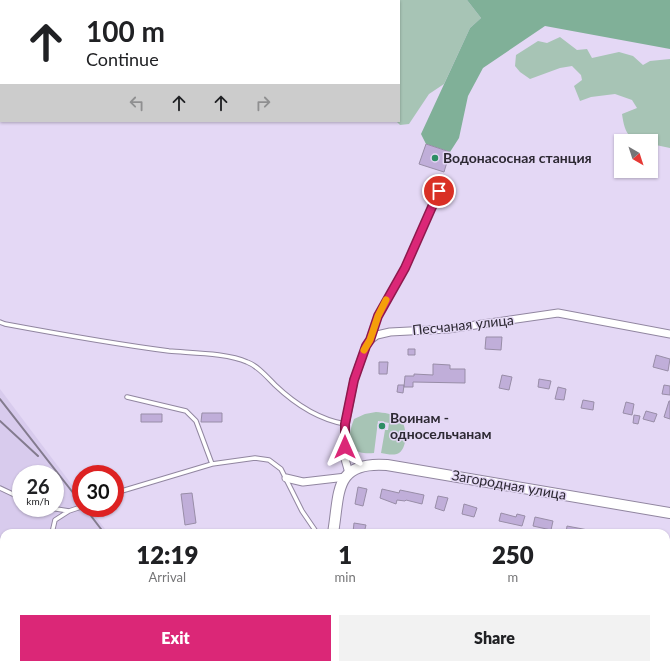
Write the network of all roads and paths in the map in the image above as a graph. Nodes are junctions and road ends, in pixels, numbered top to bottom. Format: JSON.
{"nodes":[{"id":1,"x":438,"y":178,"type":"dead end"},
{"id":2,"x":0,"y":322,"type":"edge"},
{"id":3,"x":670,"y":334,"type":"edge"},
{"id":4,"x":370,"y":340,"type":"junction"},
{"id":5,"x":127,"y":397,"type":"dead end"},
{"id":6,"x":345,"y":424,"type":"junction"},
{"id":7,"x":212,"y":464,"type":"junction"},
{"id":8,"x":348,"y":475,"type":"junction"},
{"id":9,"x":286,"y":478,"type":"junction"},
{"id":10,"x":0,"y":488,"type":"edge"},
{"id":11,"x":124,"y":490,"type":"edge"},
{"id":12,"x":12,"y":494,"type":"edge"},
{"id":13,"x":64,"y":510,"type":"edge"},
{"id":14,"x":72,"y":510,"type":"edge"},
{"id":15,"x":69,"y":511,"type":"junction"},
{"id":16,"x":670,"y":513,"type":"edge"},
{"id":17,"x":53,"y":529,"type":"edge"},
{"id":18,"x":314,"y":529,"type":"edge"},
{"id":19,"x":333,"y":529,"type":"edge"}],
"edges":[{"from":1,"to":4,"type":"lane"},
{"from":2,"to":6,"type":"lane"},
{"from":3,"to":4,"type":"street","name":"Песчаная улица"},
{"from":4,"to":6,"type":"street"},
{"from":5,"to":7,"type":"lane"},
{"from":6,"to":8,"type":"street"},
{"from":7,"to":9,"type":"lane"},
{"from":7,"to":11,"type":"lane"},
{"from":8,"to":9,"type":"street"},
{"from":8,"to":16,"type":"street","name":"Загородная улица"},
{"from":8,"to":19,"type":"street"},
{"from":9,"to":18,"type":"lane"},
{"from":10,"to":12,"type":"lane"},
{"from":13,"to":15,"type":"lane"},
{"from":14,"to":15,"type":"lane"},
{"from":15,"to":17,"type":"lane"}]}
